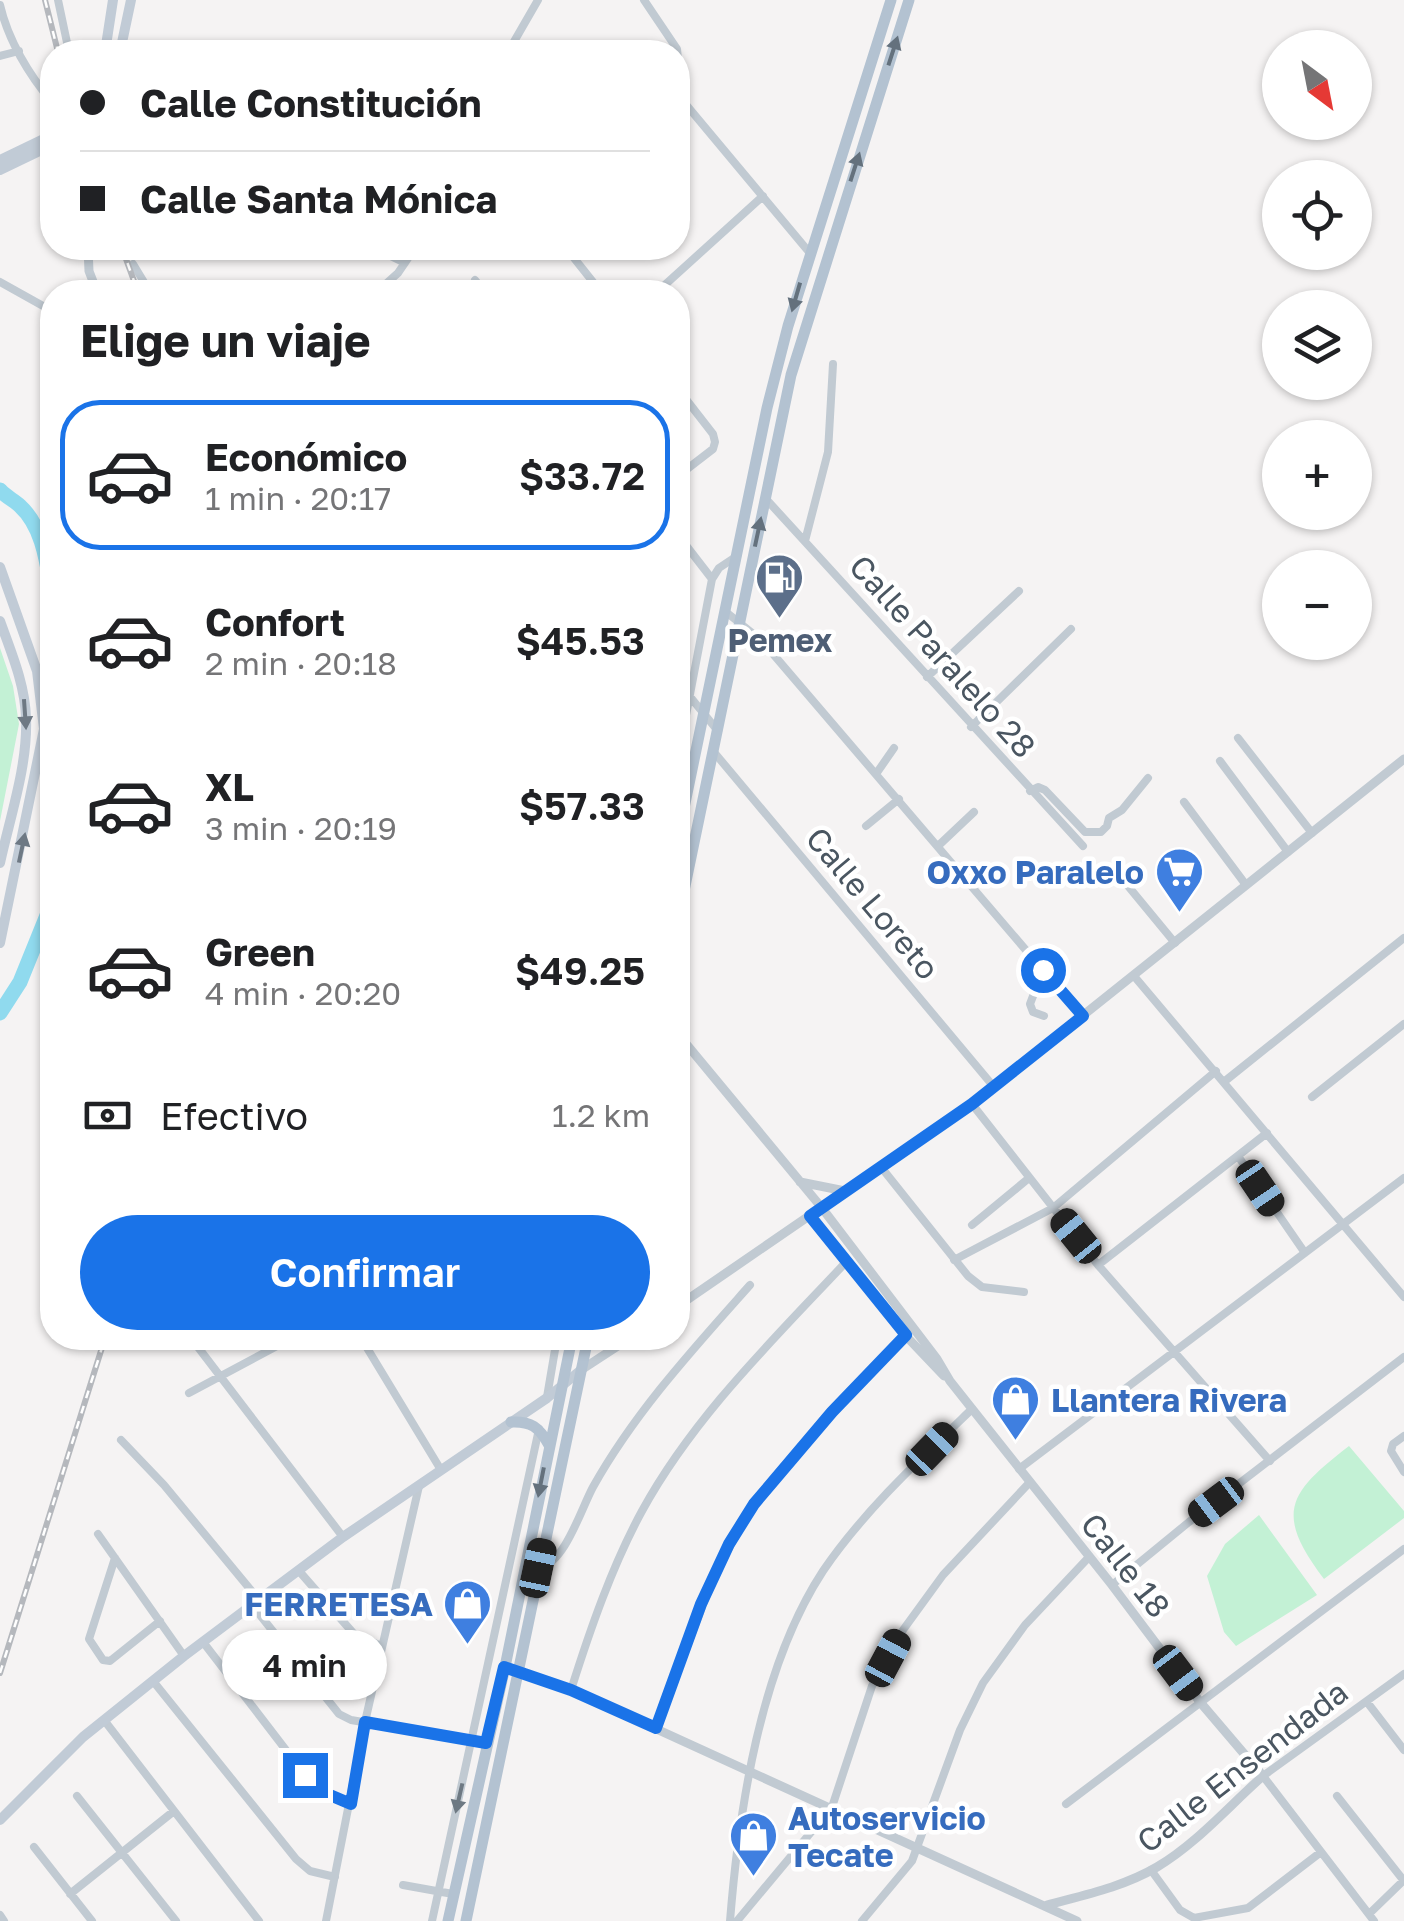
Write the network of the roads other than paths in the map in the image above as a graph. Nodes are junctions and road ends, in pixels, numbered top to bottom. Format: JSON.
{"nodes":[{"id":1,"x":58,"y":0,"type":"edge"},
{"id":2,"x":114,"y":0,"type":"edge"},
{"id":3,"x":131,"y":0,"type":"edge"},
{"id":4,"x":538,"y":0,"type":"edge"},
{"id":5,"x":644,"y":0,"type":"edge"},
{"id":6,"x":891,"y":0,"type":"edge"},
{"id":7,"x":910,"y":0,"type":"edge"},
{"id":8,"x":0,"y":4,"type":"edge"},
{"id":9,"x":67,"y":40,"type":"edge"},
{"id":10,"x":107,"y":40,"type":"edge"},
{"id":11,"x":123,"y":40,"type":"edge"},
{"id":12,"x":515,"y":40,"type":"edge"},
{"id":13,"x":671,"y":40,"type":"edge"},
{"id":14,"x":19,"y":51,"type":"junction"},
{"id":15,"x":0,"y":56,"type":"edge"},
{"id":16,"x":40,"y":88,"type":"edge"},
{"id":17,"x":690,"y":109,"type":"edge"},
{"id":18,"x":40,"y":140,"type":"edge"},
{"id":19,"x":40,"y":151,"type":"edge"},
{"id":20,"x":0,"y":160,"type":"edge"},
{"id":21,"x":0,"y":170,"type":"edge"},
{"id":22,"x":763,"y":196,"type":"junction"},
{"id":23,"x":808,"y":252,"type":"junction"},
{"id":24,"x":399,"y":260,"type":"edge"},
{"id":25,"x":407,"y":260,"type":"edge"},
{"id":26,"x":576,"y":260,"type":"edge"},
{"id":27,"x":405,"y":263,"type":"junction"},
{"id":28,"x":133,"y":264,"type":"dead end"},
{"id":29,"x":143,"y":280,"type":"edge"},
{"id":30,"x":389,"y":280,"type":"edge"},
{"id":31,"x":591,"y":280,"type":"edge"},
{"id":32,"x":670,"y":280,"type":"edge"},
{"id":33,"x":0,"y":282,"type":"edge"},
{"id":34,"x":40,"y":304,"type":"edge"},
{"id":35,"x":833,"y":364,"type":"dead end"},
{"id":36,"x":776,"y":376,"type":"junction"},
{"id":37,"x":690,"y":406,"type":"edge"},
{"id":38,"x":775,"y":450,"type":"junction"},
{"id":39,"x":690,"y":466,"type":"edge"},
{"id":40,"x":765,"y":499,"type":"junction"},
{"id":41,"x":805,"y":541,"type":"junction"},
{"id":42,"x":690,"y":550,"type":"edge"},
{"id":43,"x":738,"y":556,"type":"junction"},
{"id":44,"x":0,"y":567,"type":"edge"},
{"id":45,"x":712,"y":579,"type":"junction"},
{"id":46,"x":1019,"y":591,"type":"dead end"},
{"id":47,"x":726,"y":612,"type":"junction"},
{"id":48,"x":0,"y":620,"type":"edge"},
{"id":49,"x":740,"y":621,"type":"junction"},
{"id":50,"x":1072,"y":629,"type":"dead end"},
{"id":51,"x":927,"y":677,"type":"junction"},
{"id":52,"x":690,"y":692,"type":"edge"},
{"id":53,"x":40,"y":696,"type":"edge"},
{"id":54,"x":690,"y":698,"type":"edge"},
{"id":55,"x":704,"y":713,"type":"junction"},
{"id":56,"x":971,"y":727,"type":"junction"},
{"id":57,"x":718,"y":730,"type":"junction"},
{"id":58,"x":1238,"y":738,"type":"dead end"},
{"id":59,"x":40,"y":748,"type":"edge"},
{"id":60,"x":894,"y":748,"type":"dead end"},
{"id":61,"x":714,"y":751,"type":"junction"},
{"id":62,"x":1220,"y":760,"type":"dead end"},
{"id":63,"x":1404,"y":760,"type":"edge"},
{"id":64,"x":876,"y":774,"type":"junction"},
{"id":65,"x":1148,"y":778,"type":"dead end"},
{"id":66,"x":690,"y":780,"type":"edge"},
{"id":67,"x":1030,"y":790,"type":"junction"},
{"id":68,"x":898,"y":799,"type":"junction"},
{"id":69,"x":1184,"y":802,"type":"dead end"},
{"id":70,"x":974,"y":812,"type":"dead end"},
{"id":71,"x":866,"y":826,"type":"dead end"},
{"id":72,"x":1312,"y":833,"type":"junction"},
{"id":73,"x":938,"y":846,"type":"junction"},
{"id":74,"x":1083,"y":846,"type":"dead end"},
{"id":75,"x":1288,"y":852,"type":"junction"},
{"id":76,"x":0,"y":863,"type":"edge"},
{"id":77,"x":690,"y":864,"type":"edge"},
{"id":78,"x":1128,"y":886,"type":"dead end"},
{"id":79,"x":1246,"y":886,"type":"junction"},
{"id":80,"x":1404,"y":938,"type":"edge"},
{"id":81,"x":0,"y":942,"type":"edge"},
{"id":82,"x":1175,"y":943,"type":"junction"},
{"id":83,"x":1043,"y":970,"type":"junction"},
{"id":84,"x":1134,"y":976,"type":"junction"},
{"id":85,"x":1044,"y":1016,"type":"dead end"},
{"id":86,"x":1083,"y":1016,"type":"junction"},
{"id":87,"x":1404,"y":1024,"type":"edge"},
{"id":88,"x":690,"y":1049,"type":"edge"},
{"id":89,"x":1216,"y":1071,"type":"junction"},
{"id":90,"x":1225,"y":1082,"type":"junction"},
{"id":91,"x":994,"y":1087,"type":"junction"},
{"id":92,"x":1312,"y":1097,"type":"dead end"},
{"id":93,"x":972,"y":1104,"type":"junction"},
{"id":94,"x":1267,"y":1133,"type":"junction"},
{"id":95,"x":1238,"y":1156,"type":"junction"},
{"id":96,"x":881,"y":1167,"type":"junction"},
{"id":97,"x":1029,"y":1178,"type":"junction"},
{"id":98,"x":1404,"y":1178,"type":"edge"},
{"id":99,"x":800,"y":1182,"type":"junction"},
{"id":100,"x":845,"y":1192,"type":"junction"},
{"id":101,"x":822,"y":1208,"type":"junction"},
{"id":102,"x":1053,"y":1208,"type":"junction"},
{"id":103,"x":810,"y":1216,"type":"junction"},
{"id":104,"x":1344,"y":1224,"type":"junction"},
{"id":105,"x":972,"y":1225,"type":"dead end"},
{"id":106,"x":1304,"y":1254,"type":"junction"},
{"id":107,"x":954,"y":1260,"type":"junction"},
{"id":108,"x":847,"y":1261,"type":"junction"},
{"id":109,"x":1098,"y":1265,"type":"junction"},
{"id":110,"x":750,"y":1285,"type":"dead end"},
{"id":111,"x":1024,"y":1292,"type":"dead end"},
{"id":112,"x":690,"y":1298,"type":"edge"},
{"id":113,"x":1404,"y":1298,"type":"edge"},
{"id":114,"x":909,"y":1331,"type":"junction"},
{"id":115,"x":200,"y":1350,"type":"edge"},
{"id":116,"x":269,"y":1350,"type":"edge"},
{"id":117,"x":368,"y":1350,"type":"edge"},
{"id":118,"x":555,"y":1350,"type":"edge"},
{"id":119,"x":569,"y":1350,"type":"edge"},
{"id":120,"x":585,"y":1350,"type":"edge"},
{"id":121,"x":611,"y":1350,"type":"edge"},
{"id":122,"x":1175,"y":1352,"type":"junction"},
{"id":123,"x":1404,"y":1358,"type":"edge"},
{"id":124,"x":581,"y":1370,"type":"junction"},
{"id":125,"x":220,"y":1376,"type":"junction"},
{"id":126,"x":561,"y":1388,"type":"junction"},
{"id":127,"x":188,"y":1392,"type":"dead end"},
{"id":128,"x":547,"y":1398,"type":"junction"},
{"id":129,"x":972,"y":1408,"type":"junction"},
{"id":130,"x":511,"y":1422,"type":"junction"},
{"id":131,"x":538,"y":1429,"type":"junction"},
{"id":132,"x":1404,"y":1436,"type":"edge"},
{"id":133,"x":121,"y":1440,"type":"dead end"},
{"id":134,"x":548,"y":1445,"type":"junction"},
{"id":135,"x":564,"y":1448,"type":"junction"},
{"id":136,"x":1270,"y":1460,"type":"junction"},
{"id":137,"x":1019,"y":1469,"type":"junction"},
{"id":138,"x":441,"y":1470,"type":"junction"},
{"id":139,"x":1404,"y":1472,"type":"edge"},
{"id":140,"x":1030,"y":1482,"type":"junction"},
{"id":141,"x":418,"y":1486,"type":"junction"},
{"id":142,"x":98,"y":1534,"type":"dead end"},
{"id":143,"x":343,"y":1537,"type":"junction"},
{"id":144,"x":1404,"y":1549,"type":"edge"},
{"id":145,"x":1089,"y":1557,"type":"junction"},
{"id":146,"x":115,"y":1558,"type":"junction"},
{"id":147,"x":538,"y":1568,"type":"junction"},
{"id":148,"x":299,"y":1571,"type":"junction"},
{"id":149,"x":1112,"y":1585,"type":"junction"},
{"id":150,"x":255,"y":1603,"type":"junction"},
{"id":151,"x":160,"y":1622,"type":"junction"},
{"id":152,"x":203,"y":1642,"type":"junction"},
{"id":153,"x":381,"y":1646,"type":"junction"},
{"id":154,"x":184,"y":1656,"type":"junction"},
{"id":155,"x":487,"y":1664,"type":"junction"},
{"id":156,"x":510,"y":1669,"type":"junction"},
{"id":157,"x":1404,"y":1674,"type":"edge"},
{"id":158,"x":154,"y":1681,"type":"junction"},
{"id":159,"x":571,"y":1690,"type":"junction"},
{"id":160,"x":1200,"y":1702,"type":"junction"},
{"id":161,"x":1367,"y":1702,"type":"junction"},
{"id":162,"x":104,"y":1720,"type":"junction"},
{"id":163,"x":365,"y":1722,"type":"junction"},
{"id":164,"x":656,"y":1728,"type":"junction"},
{"id":165,"x":472,"y":1740,"type":"junction"},
{"id":166,"x":486,"y":1743,"type":"junction"},
{"id":167,"x":1404,"y":1750,"type":"edge"},
{"id":168,"x":748,"y":1770,"type":"junction"},
{"id":169,"x":1263,"y":1776,"type":"junction"},
{"id":170,"x":77,"y":1796,"type":"dead end"},
{"id":171,"x":1338,"y":1796,"type":"dead end"},
{"id":172,"x":351,"y":1804,"type":"junction"},
{"id":173,"x":1066,"y":1804,"type":"dead end"},
{"id":174,"x":832,"y":1807,"type":"junction"},
{"id":175,"x":174,"y":1811,"type":"junction"},
{"id":176,"x":0,"y":1820,"type":"edge"},
{"id":177,"x":34,"y":1848,"type":"dead end"},
{"id":178,"x":918,"y":1848,"type":"junction"},
{"id":179,"x":1321,"y":1852,"type":"junction"},
{"id":180,"x":122,"y":1854,"type":"junction"},
{"id":181,"x":1151,"y":1870,"type":"junction"},
{"id":182,"x":335,"y":1877,"type":"junction"},
{"id":183,"x":1404,"y":1881,"type":"edge"},
{"id":184,"x":404,"y":1885,"type":"dead end"},
{"id":185,"x":438,"y":1891,"type":"junction"},
{"id":186,"x":70,"y":1894,"type":"junction"},
{"id":187,"x":453,"y":1894,"type":"junction"},
{"id":188,"x":1047,"y":1905,"type":"junction"},
{"id":189,"x":1371,"y":1917,"type":"edge"},
{"id":190,"x":92,"y":1921,"type":"edge"},
{"id":191,"x":176,"y":1921,"type":"edge"},
{"id":192,"x":260,"y":1921,"type":"edge"},
{"id":193,"x":326,"y":1921,"type":"edge"},
{"id":194,"x":432,"y":1921,"type":"edge"},
{"id":195,"x":448,"y":1921,"type":"edge"},
{"id":196,"x":466,"y":1921,"type":"edge"},
{"id":197,"x":734,"y":1921,"type":"edge"},
{"id":198,"x":862,"y":1921,"type":"edge"},
{"id":199,"x":1078,"y":1921,"type":"edge"}],
"edges":[{"from":1,"to":9,"type":"street"},
{"from":2,"to":10,"type":"main road"},
{"from":3,"to":11,"type":"main road"},
{"from":4,"to":12,"type":"street"},
{"from":5,"to":13,"type":"street"},
{"from":6,"to":23,"type":"main road"},
{"from":38,"to":7,"type":"main road","one_way":true},
{"from":8,"to":14,"type":"street"},
{"from":14,"to":15,"type":"street"},
{"from":14,"to":16,"type":"street"},
{"from":17,"to":22,"type":"street"},
{"from":18,"to":20,"type":"main road"},
{"from":19,"to":21,"type":"main road"},
{"from":22,"to":23,"type":"street"},
{"from":22,"to":32,"type":"street"},
{"from":23,"to":36,"type":"main road","one_way":true},
{"from":24,"to":27,"type":"street"},
{"from":25,"to":27,"type":"street"},
{"from":26,"to":31,"type":"street"},
{"from":27,"to":30,"type":"street"},
{"from":28,"to":29,"type":"street"},
{"from":33,"to":34,"type":"street"},
{"from":35,"to":41,"type":"street"},
{"from":36,"to":38,"type":"main road"},
{"from":36,"to":43,"type":"main road"},
{"from":37,"to":39,"type":"street"},
{"from":38,"to":40,"type":"main road"},
{"from":40,"to":41,"type":"street","name":"Calle Paralelo 28"},
{"from":49,"to":40,"type":"main road","one_way":true},
{"from":41,"to":51,"type":"street","name":"Calle Paralelo 28"},
{"from":42,"to":45,"type":"street"},
{"from":43,"to":45,"type":"street"},
{"from":43,"to":47,"type":"main road"},
{"from":53,"to":44,"type":"main road","one_way":true},
{"from":45,"to":52,"type":"street"},
{"from":46,"to":51,"type":"street"},
{"from":47,"to":49,"type":"street"},
{"from":47,"to":55,"type":"main road"},
{"from":48,"to":76,"type":"main road","one_way":true},
{"from":49,"to":57,"type":"main road"},
{"from":49,"to":64,"type":"street"},
{"from":50,"to":56,"type":"street"},
{"from":51,"to":56,"type":"street","name":"Calle Paralelo 28"},
{"from":54,"to":55,"type":"street"},
{"from":55,"to":57,"type":"street"},
{"from":55,"to":66,"type":"main road"},
{"from":56,"to":67,"type":"street","name":"Calle Paralelo 28"},
{"from":57,"to":61,"type":"main road"},
{"from":58,"to":72,"type":"street"},
{"from":81,"to":59,"type":"main road","one_way":true},
{"from":60,"to":64,"type":"street"},
{"from":61,"to":77,"type":"main road"},
{"from":61,"to":91,"type":"street","name":"Calle Loreto"},
{"from":62,"to":75,"type":"street"},
{"from":63,"to":72,"type":"street"},
{"from":64,"to":68,"type":"street"},
{"from":65,"to":67,"type":"street"},
{"from":67,"to":74,"type":"street","name":"Calle Paralelo 28"},
{"from":68,"to":71,"type":"street"},
{"from":68,"to":73,"type":"street"},
{"from":69,"to":79,"type":"street"},
{"from":70,"to":73,"type":"street"},
{"from":72,"to":75,"type":"street"},
{"from":73,"to":83,"type":"street"},
{"from":75,"to":79,"type":"street"},
{"from":78,"to":82,"type":"street"},
{"from":79,"to":82,"type":"street"},
{"from":80,"to":90,"type":"street"},
{"from":82,"to":84,"type":"street"},
{"from":83,"to":85,"type":"street"},
{"from":83,"to":86,"type":"street"},
{"from":84,"to":86,"type":"street"},
{"from":84,"to":89,"type":"street"},
{"from":86,"to":91,"type":"street"},
{"from":87,"to":92,"type":"street"},
{"from":88,"to":99,"type":"street","name":"Calle 18"},
{"from":89,"to":90,"type":"street"},
{"from":89,"to":102,"type":"street"},
{"from":90,"to":94,"type":"street"},
{"from":91,"to":93,"type":"street"},
{"from":93,"to":96,"type":"street"},
{"from":93,"to":97,"type":"street"},
{"from":94,"to":95,"type":"street"},
{"from":94,"to":104,"type":"street"},
{"from":95,"to":106,"type":"street"},
{"from":95,"to":109,"type":"street"},
{"from":96,"to":100,"type":"street"},
{"from":96,"to":107,"type":"street"},
{"from":97,"to":102,"type":"street"},
{"from":97,"to":105,"type":"street"},
{"from":98,"to":104,"type":"street"},
{"from":99,"to":100,"type":"street"},
{"from":99,"to":101,"type":"street","name":"Calle 18"},
{"from":100,"to":101,"type":"street"},
{"from":101,"to":103,"type":"street"},
{"from":101,"to":114,"type":"street","name":"Calle 18"},
{"from":102,"to":107,"type":"street"},
{"from":102,"to":109,"type":"street"},
{"from":103,"to":108,"type":"street","name":"Calle 18"},
{"from":103,"to":112,"type":"street"},
{"from":104,"to":106,"type":"street"},
{"from":104,"to":113,"type":"street"},
{"from":106,"to":122,"type":"street"},
{"from":107,"to":111,"type":"street"},
{"from":108,"to":114,"type":"street","name":"Calle 18"},
{"from":108,"to":159,"type":"street"},
{"from":109,"to":122,"type":"street"},
{"from":110,"to":147,"type":"street"},
{"from":114,"to":129,"type":"street","name":"Calle 18"},
{"from":114,"to":164,"type":"street"},
{"from":115,"to":125,"type":"street"},
{"from":116,"to":125,"type":"street"},
{"from":117,"to":138,"type":"street"},
{"from":118,"to":128,"type":"street"},
{"from":119,"to":126,"type":"main road"},
{"from":120,"to":124,"type":"main road"},
{"from":121,"to":124,"type":"street"},
{"from":122,"to":136,"type":"street"},
{"from":122,"to":137,"type":"street"},
{"from":123,"to":136,"type":"street"},
{"from":124,"to":126,"type":"main road"},
{"from":124,"to":135,"type":"main road"},
{"from":125,"to":127,"type":"street"},
{"from":125,"to":143,"type":"street"},
{"from":126,"to":128,"type":"main road"},
{"from":126,"to":134,"type":"main road"},
{"from":126,"to":135,"type":"main road"},
{"from":128,"to":130,"type":"main road"},
{"from":129,"to":137,"type":"street","name":"Calle 18"},
{"from":129,"to":168,"type":"street"},
{"from":130,"to":131,"type":"main road"},
{"from":130,"to":138,"type":"main road"},
{"from":131,"to":134,"type":"main road"},
{"from":131,"to":155,"type":"street"},
{"from":132,"to":139,"type":"street"},
{"from":133,"to":150,"type":"street"},
{"from":134,"to":156,"type":"main road","one_way":true},
{"from":135,"to":147,"type":"main road"},
{"from":136,"to":149,"type":"street"},
{"from":137,"to":140,"type":"street","name":"Calle 18"},
{"from":138,"to":141,"type":"main road"},
{"from":140,"to":145,"type":"street","name":"Calle 18"},
{"from":140,"to":174,"type":"street"},
{"from":141,"to":143,"type":"main road"},
{"from":141,"to":153,"type":"street"},
{"from":142,"to":146,"type":"street"},
{"from":143,"to":148,"type":"main road"},
{"from":144,"to":160,"type":"street"},
{"from":145,"to":149,"type":"street","name":"Calle 18"},
{"from":145,"to":178,"type":"street"},
{"from":146,"to":151,"type":"street"},
{"from":146,"to":151,"type":"street"},
{"from":147,"to":156,"type":"main road"},
{"from":148,"to":150,"type":"main road"},
{"from":148,"to":153,"type":"street"},
{"from":149,"to":160,"type":"street","name":"Calle 18"},
{"from":150,"to":152,"type":"main road"},
{"from":150,"to":163,"type":"street"},
{"from":151,"to":154,"type":"street"},
{"from":152,"to":154,"type":"main road"},
{"from":152,"to":172,"type":"street"},
{"from":153,"to":163,"type":"street"},
{"from":154,"to":158,"type":"main road"},
{"from":155,"to":156,"type":"street"},
{"from":155,"to":165,"type":"street"},
{"from":156,"to":159,"type":"street"},
{"from":156,"to":166,"type":"main road"},
{"from":156,"to":196,"type":"main road"},
{"from":157,"to":161,"type":"street","name":"Calle Ensendada"},
{"from":158,"to":162,"type":"main road"},
{"from":158,"to":182,"type":"street"},
{"from":159,"to":164,"type":"street"},
{"from":160,"to":169,"type":"street","name":"Calle 18"},
{"from":160,"to":173,"type":"street"},
{"from":161,"to":167,"type":"street"},
{"from":161,"to":169,"type":"street","name":"Calle Ensendada"},
{"from":162,"to":175,"type":"street"},
{"from":162,"to":176,"type":"main road"},
{"from":163,"to":165,"type":"street"},
{"from":163,"to":172,"type":"street"},
{"from":164,"to":168,"type":"street"},
{"from":165,"to":166,"type":"street"},
{"from":165,"to":185,"type":"street","one_way":true},
{"from":166,"to":187,"type":"main road"},
{"from":168,"to":174,"type":"street"},
{"from":168,"to":197,"type":"street"},
{"from":169,"to":179,"type":"street","name":"Calle 18"},
{"from":169,"to":181,"type":"street","name":"Calle Ensendada"},
{"from":170,"to":180,"type":"street"},
{"from":171,"to":183,"type":"street"},
{"from":172,"to":182,"type":"street"},
{"from":174,"to":178,"type":"street"},
{"from":174,"to":197,"type":"street"},
{"from":175,"to":180,"type":"street"},
{"from":175,"to":192,"type":"street"},
{"from":177,"to":186,"type":"street"},
{"from":178,"to":188,"type":"street"},
{"from":178,"to":198,"type":"street"},
{"from":179,"to":181,"type":"street"},
{"from":179,"to":189,"type":"street","name":"Calle 18"},
{"from":180,"to":186,"type":"street"},
{"from":180,"to":191,"type":"street"},
{"from":181,"to":188,"type":"street","name":"Calle Ensendada"},
{"from":182,"to":193,"type":"street"},
{"from":183,"to":189,"type":"street"},
{"from":184,"to":185,"type":"street"},
{"from":185,"to":187,"type":"street"},
{"from":185,"to":194,"type":"street"},
{"from":186,"to":190,"type":"street"},
{"from":187,"to":195,"type":"main road"},
{"from":188,"to":199,"type":"street"}]}
